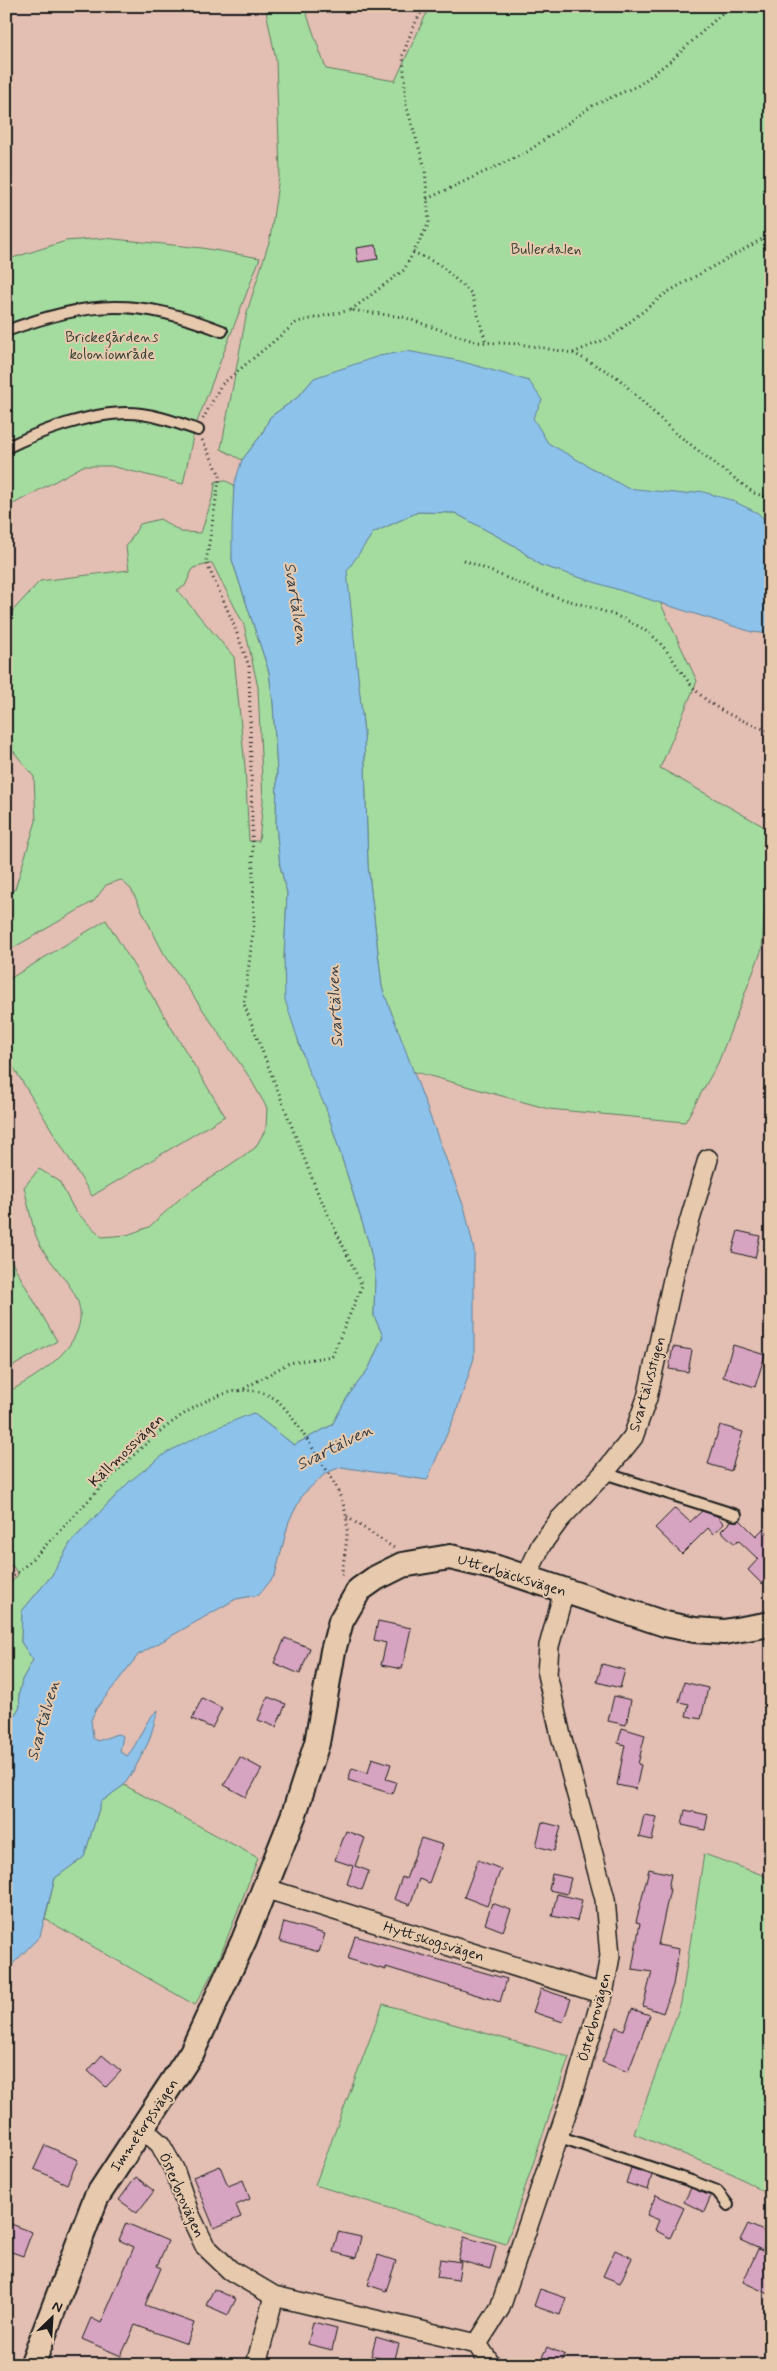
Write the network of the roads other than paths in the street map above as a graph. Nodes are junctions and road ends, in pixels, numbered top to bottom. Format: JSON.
{"nodes":[{"id":1,"x":6,"y":331,"type":"edge"},
{"id":2,"x":222,"y":331,"type":"dead end"},
{"id":3,"x":198,"y":430,"type":"road end"},
{"id":4,"x":6,"y":448,"type":"edge"},
{"id":5,"x":708,"y":1159,"type":"dead end"},
{"id":6,"x":604,"y":1473,"type":"junction"},
{"id":7,"x":736,"y":1515,"type":"dead end"},
{"id":8,"x":526,"y":1578,"type":"junction"},
{"id":9,"x":564,"y":1591,"type":"junction"},
{"id":10,"x":771,"y":1624,"type":"edge"},
{"id":11,"x":264,"y":1888,"type":"junction"},
{"id":12,"x":603,"y":1994,"type":"junction"},
{"id":13,"x":142,"y":2128,"type":"junction"},
{"id":14,"x":558,"y":2136,"type":"junction"},
{"id":15,"x":728,"y":2205,"type":"dead end"},
{"id":16,"x":274,"y":2296,"type":"junction"},
{"id":17,"x":477,"y":2344,"type":"junction"},
{"id":18,"x":32,"y":2365,"type":"edge"},
{"id":19,"x":256,"y":2365,"type":"edge"},
{"id":20,"x":491,"y":2365,"type":"edge"}],
"edges":[{"from":1,"to":2,"type":"lane"},
{"from":3,"to":4,"type":"lane"},
{"from":5,"to":6,"type":"street","name":"Svartälvsstigen"},
{"from":6,"to":7,"type":"lane"},
{"from":6,"to":8,"type":"street","name":"Svartälvsstigen"},
{"from":8,"to":9,"type":"street","name":"Utterbäcksvägen"},
{"from":8,"to":11,"type":"street","name":"Utterbäcksvägen"},
{"from":9,"to":10,"type":"street","name":"Utterbäcksvägen"},
{"from":9,"to":12,"type":"street","name":"Österbrovägen"},
{"from":11,"to":12,"type":"street","name":"Hyttskogsvägen"},
{"from":11,"to":13,"type":"street","name":"Immetorpsvägen"},
{"from":12,"to":14,"type":"street","name":"Österbrovägen"},
{"from":13,"to":16,"type":"street","name":"Österbrovägen"},
{"from":13,"to":18,"type":"street","name":"Immetorpsvägen"},
{"from":14,"to":15,"type":"lane"},
{"from":14,"to":17,"type":"street","name":"Österbrovägen"},
{"from":16,"to":17,"type":"street","name":"Österbrovägen"},
{"from":16,"to":19,"type":"street"},
{"from":17,"to":20,"type":"street"}]}
